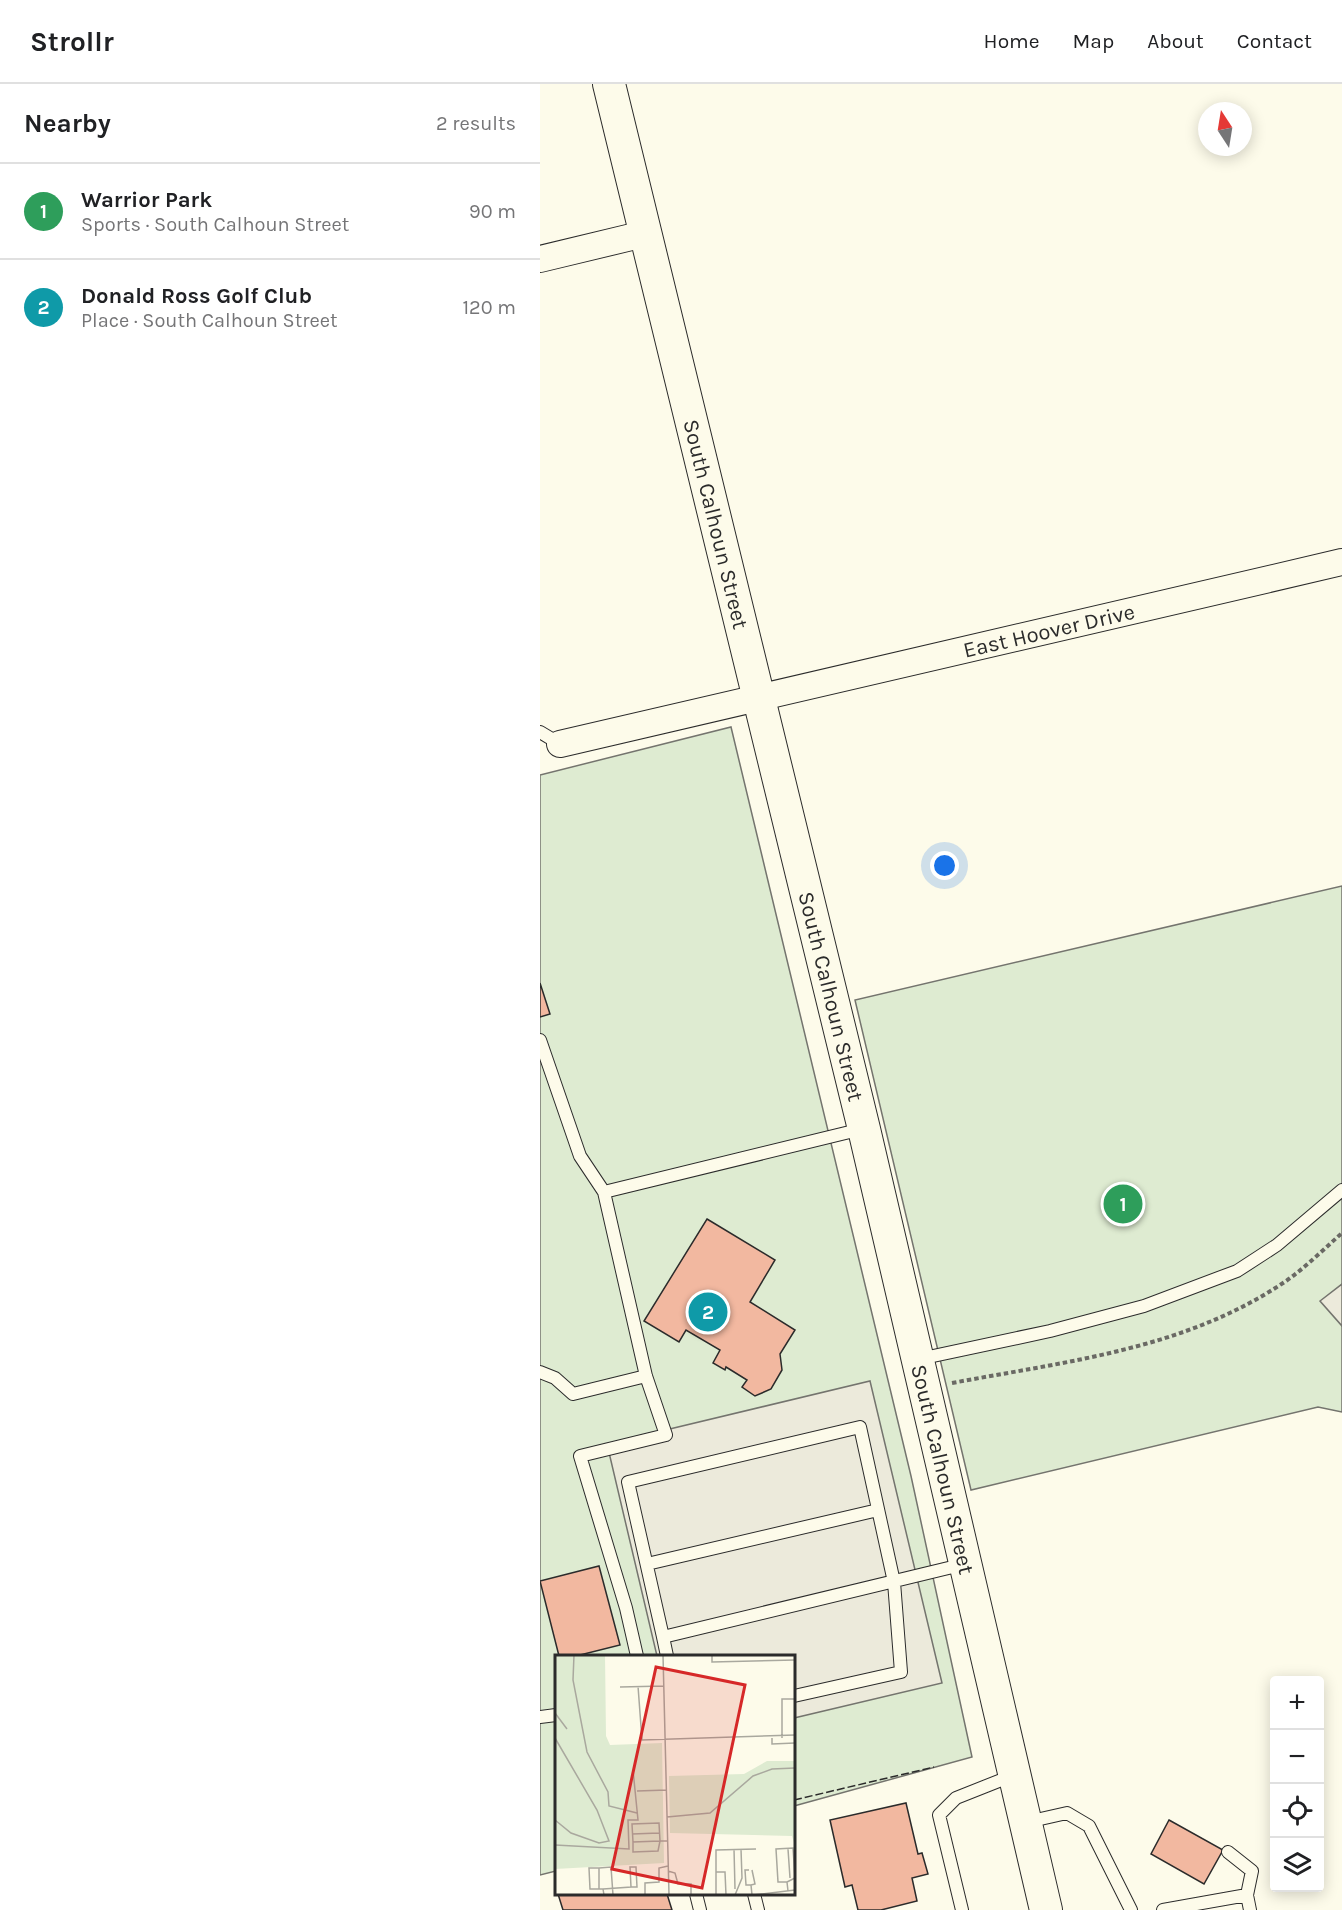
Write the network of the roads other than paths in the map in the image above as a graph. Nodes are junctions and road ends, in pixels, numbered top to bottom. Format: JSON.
{"nodes":[{"id":1,"x":609,"y":84,"type":"edge"},
{"id":2,"x":644,"y":234,"type":"junction"},
{"id":3,"x":540,"y":259,"type":"edge"},
{"id":4,"x":1342,"y":562,"type":"edge"},
{"id":5,"x":757,"y":697,"type":"junction"},
{"id":6,"x":550,"y":738,"type":"edge"},
{"id":7,"x":540,"y":1040,"type":"edge"},
{"id":8,"x":864,"y":1129,"type":"junction"},
{"id":9,"x":1342,"y":1190,"type":"edge"},
{"id":10,"x":604,"y":1192,"type":"junction"},
{"id":11,"x":917,"y":1360,"type":"junction"},
{"id":12,"x":540,"y":1372,"type":"edge"},
{"id":13,"x":646,"y":1376,"type":"junction"},
{"id":14,"x":878,"y":1510,"type":"junction"},
{"id":15,"x":647,"y":1564,"type":"junction"},
{"id":16,"x":964,"y":1564,"type":"junction"},
{"id":17,"x":894,"y":1582,"type":"junction"},
{"id":18,"x":663,"y":1637,"type":"junction"},
{"id":19,"x":637,"y":1655,"type":"edge"},
{"id":20,"x":667,"y":1655,"type":"edge"},
{"id":21,"x":795,"y":1696,"type":"edge"},
{"id":22,"x":555,"y":1715,"type":"edge"},
{"id":23,"x":540,"y":1717,"type":"edge"},
{"id":24,"x":1014,"y":1775,"type":"junction"},
{"id":25,"x":1025,"y":1822,"type":"junction"},
{"id":26,"x":1228,"y":1852,"type":"dead end"},
{"id":27,"x":696,"y":1895,"type":"edge"},
{"id":28,"x":754,"y":1895,"type":"edge"},
{"id":29,"x":1247,"y":1895,"type":"junction"},
{"id":30,"x":700,"y":1910,"type":"edge"},
{"id":31,"x":758,"y":1910,"type":"edge"},
{"id":32,"x":962,"y":1910,"type":"edge"},
{"id":33,"x":1046,"y":1910,"type":"edge"},
{"id":34,"x":1131,"y":1910,"type":"edge"},
{"id":35,"x":1164,"y":1910,"type":"edge"},
{"id":36,"x":1250,"y":1910,"type":"edge"}],
"edges":[{"from":1,"to":2,"type":"street","name":"South Calhoun Street"},
{"from":2,"to":3,"type":"street"},
{"from":2,"to":5,"type":"street","name":"South Calhoun Street"},
{"from":4,"to":5,"type":"street","name":"East Hoover Drive"},
{"from":5,"to":6,"type":"street","name":"East Hoover Drive"},
{"from":5,"to":8,"type":"street","name":"South Calhoun Street"},
{"from":7,"to":10,"type":"lane"},
{"from":8,"to":10,"type":"lane"},
{"from":8,"to":11,"type":"street","name":"South Calhoun Street"},
{"from":9,"to":11,"type":"lane"},
{"from":10,"to":13,"type":"lane"},
{"from":11,"to":16,"type":"street","name":"South Calhoun Street"},
{"from":12,"to":13,"type":"lane"},
{"from":13,"to":19,"type":"lane"},
{"from":14,"to":15,"type":"lane"},
{"from":14,"to":15,"type":"lane"},
{"from":14,"to":17,"type":"lane"},
{"from":15,"to":18,"type":"lane"},
{"from":16,"to":17,"type":"lane"},
{"from":16,"to":24,"type":"street","name":"South Calhoun Street"},
{"from":17,"to":18,"type":"lane"},
{"from":17,"to":21,"type":"lane"},
{"from":18,"to":20,"type":"lane"},
{"from":22,"to":23,"type":"lane"},
{"from":24,"to":25,"type":"street","name":"South Calhoun Street"},
{"from":24,"to":32,"type":"lane"},
{"from":25,"to":33,"type":"street","name":"South Calhoun Street"},
{"from":25,"to":34,"type":"lane"},
{"from":26,"to":29,"type":"lane"},
{"from":27,"to":30,"type":"lane"},
{"from":28,"to":31,"type":"lane"},
{"from":29,"to":35,"type":"lane"},
{"from":29,"to":36,"type":"lane"}]}
